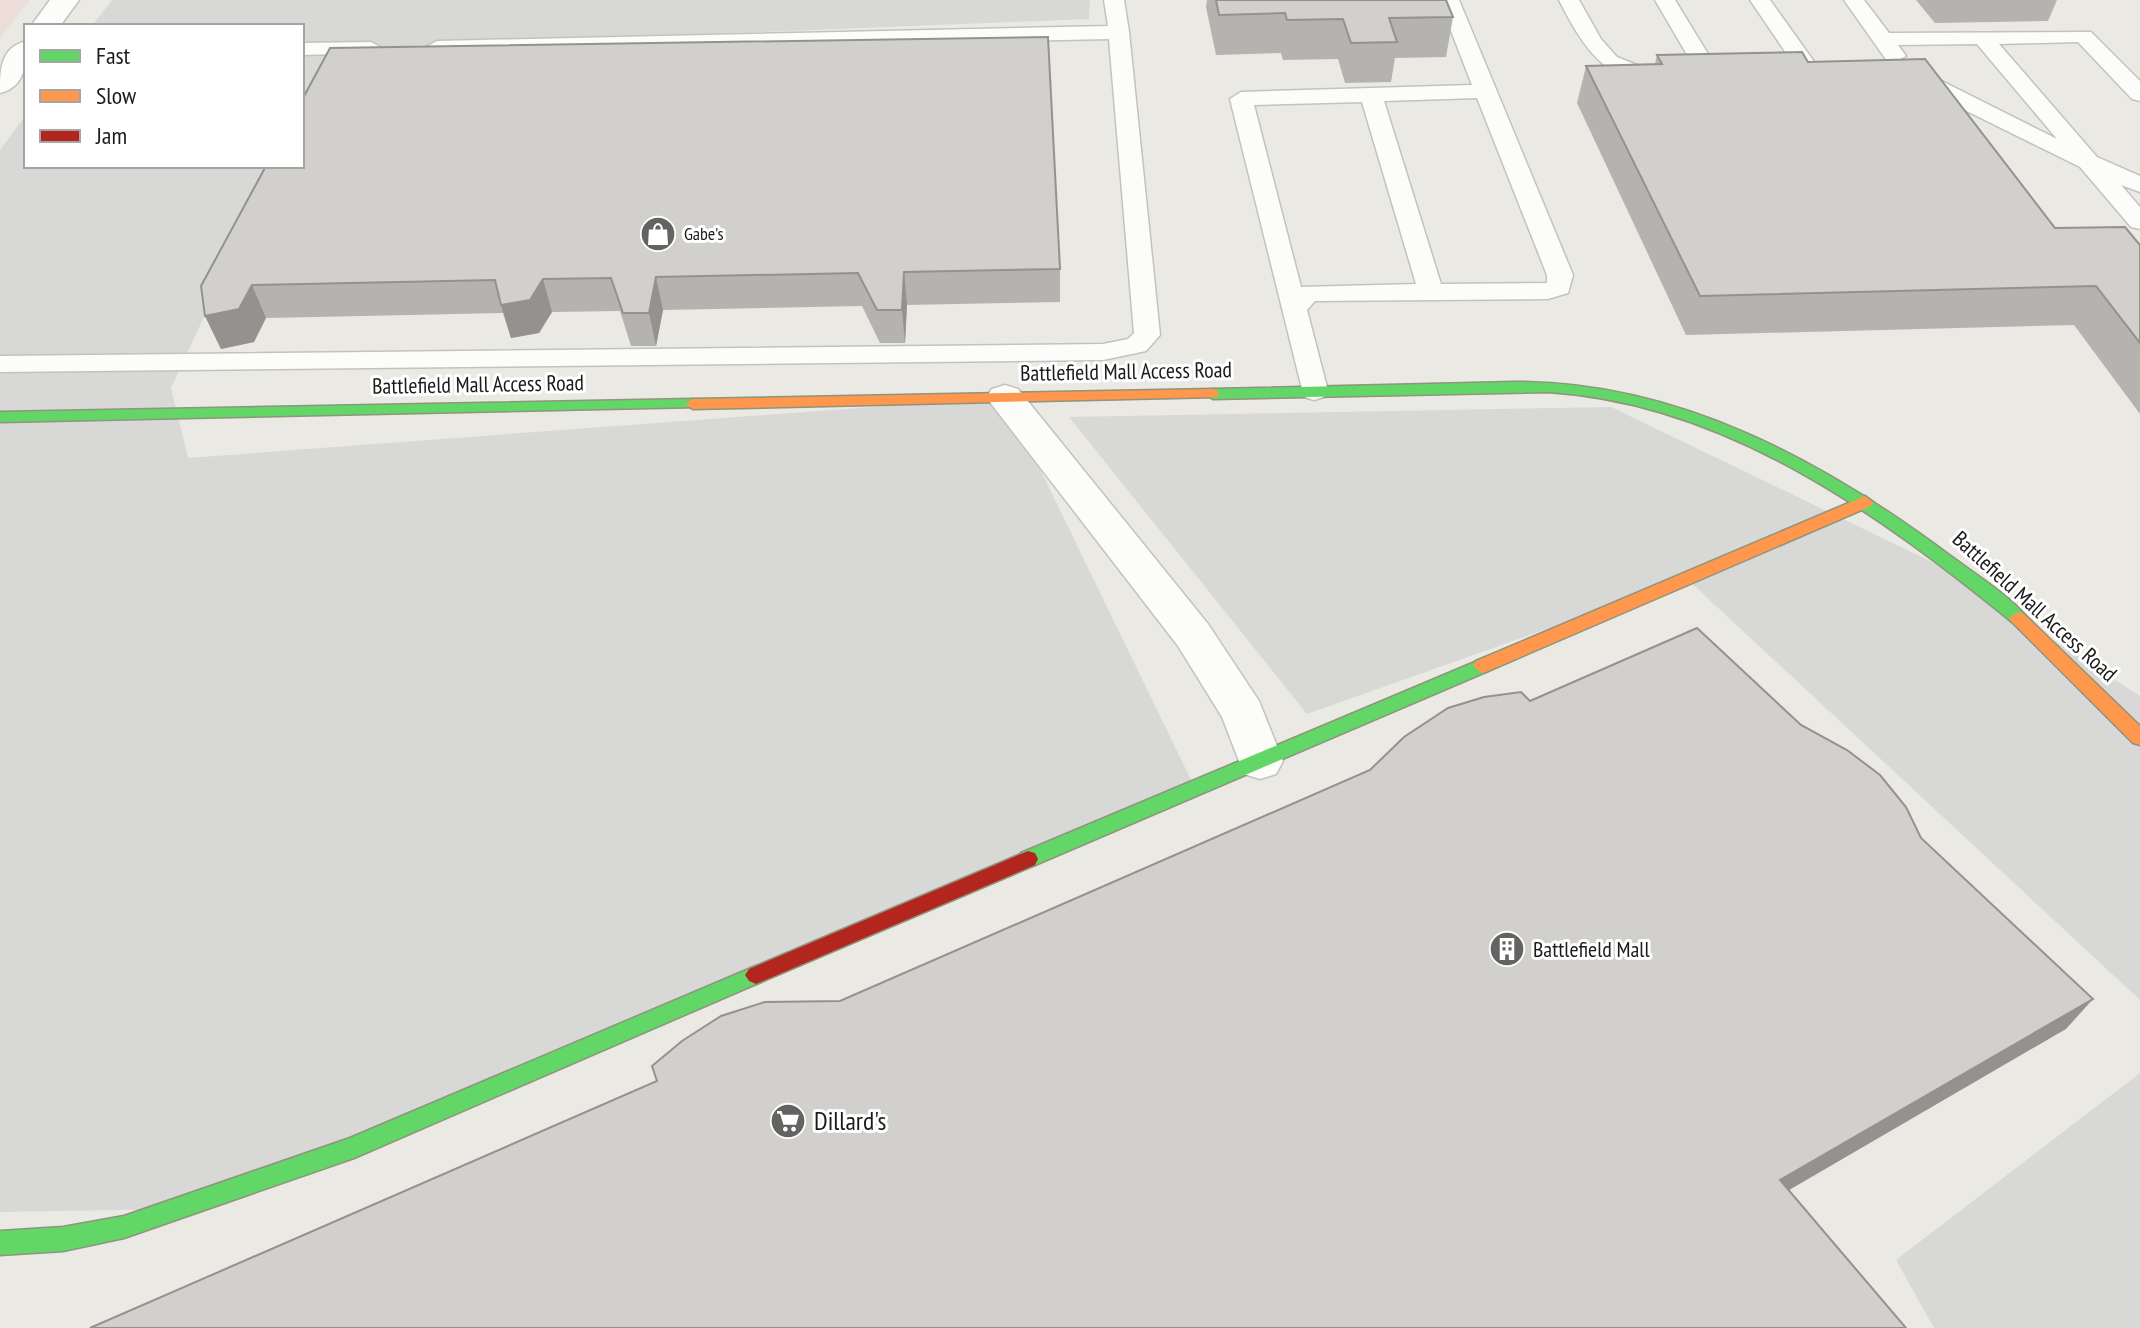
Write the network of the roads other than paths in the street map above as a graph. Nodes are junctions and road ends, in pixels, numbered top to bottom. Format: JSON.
{"nodes":[{"id":1,"x":65,"y":0,"type":"edge"},
{"id":2,"x":1114,"y":0,"type":"edge"},
{"id":3,"x":1449,"y":0,"type":"edge"},
{"id":4,"x":1569,"y":0,"type":"edge"},
{"id":5,"x":1665,"y":0,"type":"edge"},
{"id":6,"x":1760,"y":0,"type":"edge"},
{"id":7,"x":1854,"y":0,"type":"edge"},
{"id":8,"x":47,"y":24,"type":"edge"},
{"id":9,"x":1119,"y":32,"type":"junction"},
{"id":10,"x":1983,"y":38,"type":"junction"},
{"id":11,"x":1883,"y":39,"type":"junction"},
{"id":12,"x":419,"y":47,"type":"edge"},
{"id":13,"x":388,"y":48,"type":"edge"},
{"id":14,"x":304,"y":49,"type":"edge"},
{"id":15,"x":24,"y":53,"type":"edge"},
{"id":16,"x":1878,"y":69,"type":"edge"},
{"id":17,"x":1780,"y":70,"type":"edge"},
{"id":18,"x":1737,"y":71,"type":"edge"},
{"id":19,"x":1708,"y":72,"type":"junction"},
{"id":20,"x":1908,"y":74,"type":"junction"},
{"id":21,"x":0,"y":84,"type":"edge"},
{"id":22,"x":1486,"y":91,"type":"junction"},
{"id":23,"x":2140,"y":94,"type":"edge"},
{"id":24,"x":1371,"y":95,"type":"junction"},
{"id":25,"x":2089,"y":162,"type":"junction"},
{"id":26,"x":2140,"y":185,"type":"edge"},
{"id":27,"x":2140,"y":222,"type":"edge"},
{"id":28,"x":1431,"y":292,"type":"junction"},
{"id":29,"x":1294,"y":310,"type":"junction"},
{"id":30,"x":0,"y":364,"type":"edge"},
{"id":31,"x":1314,"y":391,"type":"junction"},
{"id":32,"x":1005,"y":397,"type":"junction"},
{"id":33,"x":0,"y":417,"type":"edge"},
{"id":34,"x":1865,"y":502,"type":"junction"},
{"id":35,"x":2140,"y":738,"type":"edge"},
{"id":36,"x":1260,"y":761,"type":"junction"},
{"id":37,"x":0,"y":1243,"type":"edge"}],
"edges":[{"from":1,"to":8,"type":"street"},
{"from":2,"to":9,"type":"lane"},
{"from":3,"to":22,"type":"lane"},
{"from":4,"to":19,"type":"lane"},
{"from":5,"to":19,"type":"lane"},
{"from":6,"to":17,"type":"lane"},
{"from":7,"to":11,"type":"lane"},
{"from":9,"to":12,"type":"lane"},
{"from":9,"to":30,"type":"lane"},
{"from":10,"to":11,"type":"lane"},
{"from":10,"to":23,"type":"lane"},
{"from":10,"to":25,"type":"lane"},
{"from":11,"to":20,"type":"lane"},
{"from":13,"to":14,"type":"lane"},
{"from":15,"to":21,"type":"street"},
{"from":16,"to":20,"type":"lane"},
{"from":18,"to":19,"type":"lane"},
{"from":20,"to":25,"type":"lane"},
{"from":22,"to":24,"type":"lane"},
{"from":22,"to":28,"type":"lane"},
{"from":24,"to":28,"type":"lane"},
{"from":24,"to":29,"type":"lane"},
{"from":25,"to":26,"type":"lane"},
{"from":25,"to":27,"type":"lane"},
{"from":28,"to":29,"type":"lane"},
{"from":29,"to":31,"type":"lane"},
{"from":31,"to":32,"type":"street","name":"Battlefield Mall Access Road"},
{"from":31,"to":34,"type":"street","name":"Battlefield Mall Access Road"},
{"from":32,"to":33,"type":"street","name":"Battlefield Mall Access Road"},
{"from":32,"to":36,"type":"street"},
{"from":34,"to":35,"type":"street","name":"Battlefield Mall Access Road"},
{"from":34,"to":36,"type":"street"},
{"from":36,"to":37,"type":"street"}]}
